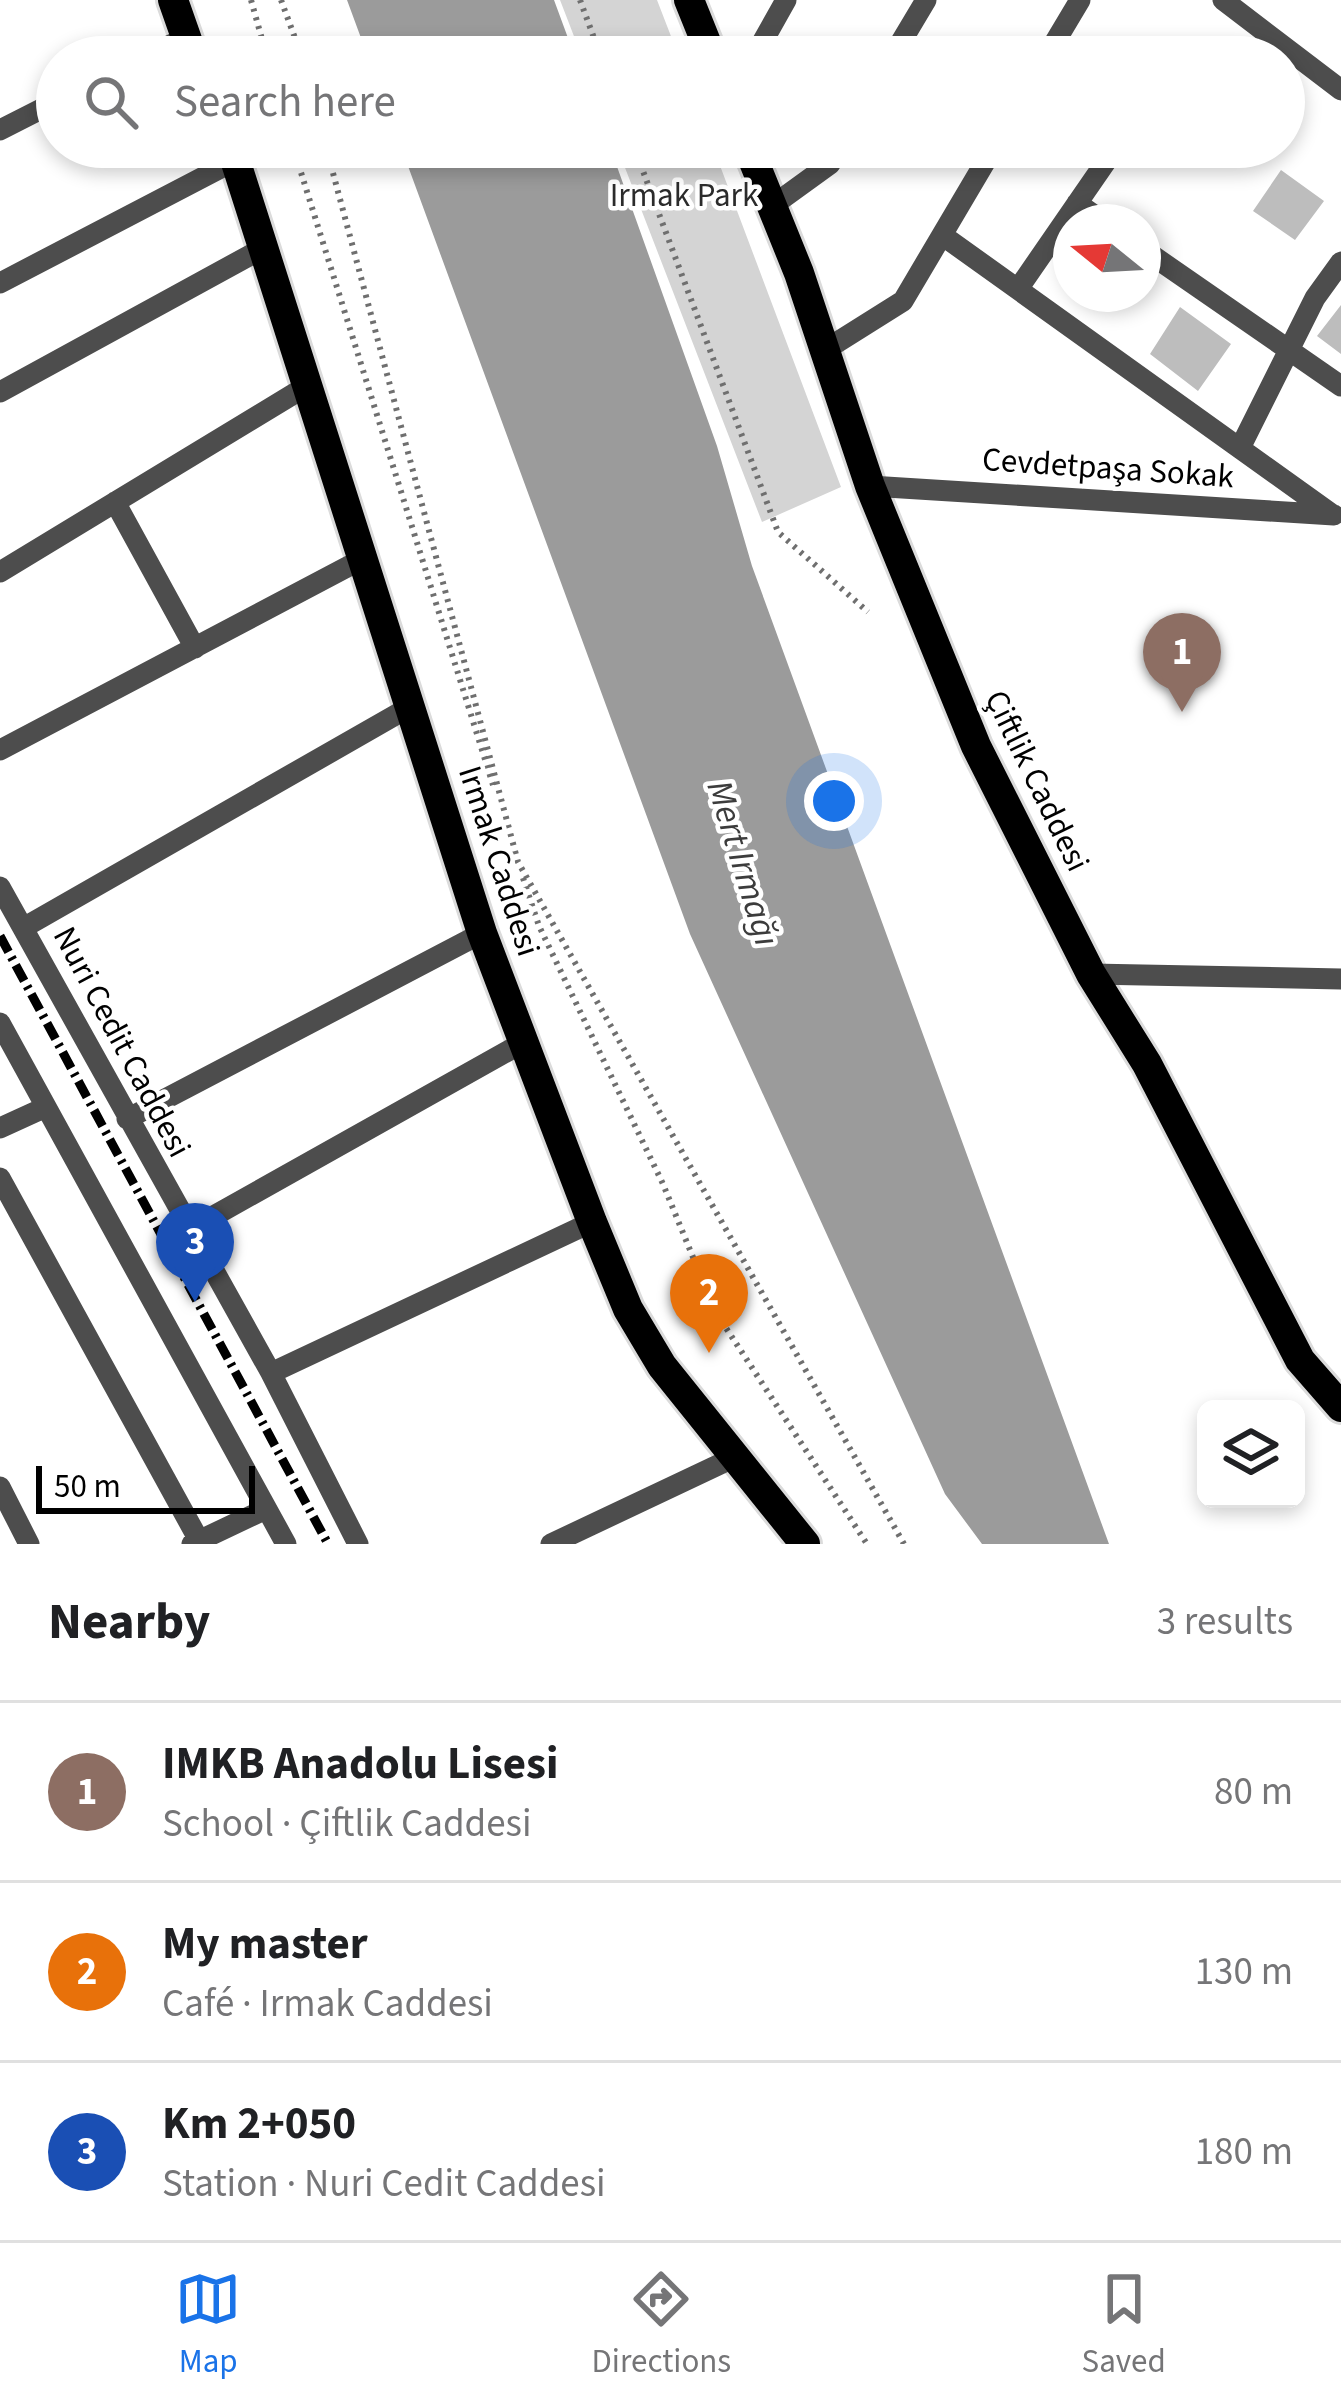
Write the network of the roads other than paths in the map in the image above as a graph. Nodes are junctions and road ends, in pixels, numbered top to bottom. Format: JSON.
{"nodes":[{"id":1,"x":173,"y":0,"type":"edge"},
{"id":2,"x":689,"y":0,"type":"edge"},
{"id":3,"x":787,"y":0,"type":"edge"},
{"id":4,"x":926,"y":0,"type":"edge"},
{"id":5,"x":1080,"y":0,"type":"edge"},
{"id":6,"x":1223,"y":0,"type":"edge"},
{"id":7,"x":185,"y":36,"type":"edge"},
{"id":8,"x":704,"y":36,"type":"edge"},
{"id":9,"x":766,"y":36,"type":"edge"},
{"id":10,"x":905,"y":36,"type":"edge"},
{"id":11,"x":1059,"y":36,"type":"edge"},
{"id":12,"x":1270,"y":36,"type":"edge"},
{"id":13,"x":1305,"y":63,"type":"edge"},
{"id":14,"x":1341,"y":90,"type":"edge"},
{"id":15,"x":36,"y":112,"type":"edge"},
{"id":16,"x":0,"y":130,"type":"edge"},
{"id":17,"x":206,"y":168,"type":"edge"},
{"id":18,"x":238,"y":168,"type":"edge"},
{"id":19,"x":757,"y":168,"type":"edge"},
{"id":20,"x":824,"y":168,"type":"edge"},
{"id":21,"x":982,"y":168,"type":"edge"},
{"id":22,"x":1101,"y":168,"type":"edge"},
{"id":23,"x":1077,"y":203,"type":"joint"},
{"id":24,"x":772,"y":206,"type":"junction"},
{"id":25,"x":942,"y":235,"type":"junction"},
{"id":26,"x":265,"y":248,"type":"junction"},
{"id":27,"x":1161,"y":261,"type":"edge"},
{"id":28,"x":1341,"y":262,"type":"edge"},
{"id":29,"x":0,"y":283,"type":"edge"},
{"id":30,"x":1018,"y":289,"type":"junction"},
{"id":31,"x":825,"y":350,"type":"junction"},
{"id":32,"x":1289,"y":350,"type":"junction"},
{"id":33,"x":310,"y":384,"type":"junction"},
{"id":34,"x":1341,"y":386,"type":"edge"},
{"id":35,"x":0,"y":392,"type":"edge"},
{"id":36,"x":1240,"y":448,"type":"junction"},
{"id":37,"x":870,"y":486,"type":"junction"},
{"id":38,"x":116,"y":502,"type":"junction"},
{"id":39,"x":1337,"y":515,"type":"edge"},
{"id":40,"x":366,"y":557,"type":"junction"},
{"id":41,"x":0,"y":572,"type":"edge"},
{"id":42,"x":195,"y":648,"type":"junction"},
{"id":43,"x":413,"y":705,"type":"junction"},
{"id":44,"x":0,"y":750,"type":"edge"},
{"id":45,"x":0,"y":886,"type":"edge"},
{"id":46,"x":23,"y":928,"type":"junction"},
{"id":47,"x":482,"y":933,"type":"junction"},
{"id":48,"x":1090,"y":974,"type":"junction"},
{"id":49,"x":1341,"y":979,"type":"edge"},
{"id":50,"x":0,"y":1023,"type":"edge"},
{"id":51,"x":522,"y":1043,"type":"junction"},
{"id":52,"x":46,"y":1107,"type":"junction"},
{"id":53,"x":127,"y":1119,"type":"junction"},
{"id":54,"x":0,"y":1128,"type":"edge"},
{"id":55,"x":0,"y":1178,"type":"edge"},
{"id":56,"x":592,"y":1222,"type":"junction"},
{"id":57,"x":187,"y":1231,"type":"junction"},
{"id":58,"x":271,"y":1373,"type":"junction"},
{"id":59,"x":1341,"y":1407,"type":"edge"},
{"id":60,"x":735,"y":1457,"type":"junction"},
{"id":61,"x":0,"y":1487,"type":"edge"},
{"id":62,"x":266,"y":1509,"type":"junction"},
{"id":63,"x":197,"y":1543,"type":"edge"},
{"id":64,"x":29,"y":1544,"type":"edge"},
{"id":65,"x":286,"y":1544,"type":"edge"},
{"id":66,"x":358,"y":1544,"type":"edge"},
{"id":67,"x":551,"y":1544,"type":"edge"},
{"id":68,"x":805,"y":1544,"type":"edge"}],
"edges":[{"from":1,"to":7,"type":"main road"},
{"from":2,"to":8,"type":"main road"},
{"from":3,"to":9,"type":"street"},
{"from":4,"to":10,"type":"street"},
{"from":5,"to":11,"type":"street"},
{"from":6,"to":12,"type":"street"},
{"from":13,"to":14,"type":"street"},
{"from":15,"to":16,"type":"street"},
{"from":17,"to":29,"type":"street"},
{"from":18,"to":26,"type":"main road","name":"Irmak Caddesi"},
{"from":19,"to":24,"type":"main road","name":"Çiftlik Caddesi"},
{"from":20,"to":24,"type":"street"},
{"from":21,"to":25,"type":"street"},
{"from":22,"to":23,"type":"street"},
{"from":23,"to":30,"type":"street"},
{"from":24,"to":31,"type":"main road","name":"Çiftlik Caddesi"},
{"from":25,"to":30,"type":"street"},
{"from":25,"to":31,"type":"street"},
{"from":26,"to":33,"type":"main road","name":"Irmak Caddesi"},
{"from":26,"to":35,"type":"street"},
{"from":27,"to":32,"type":"street"},
{"from":28,"to":32,"type":"street"},
{"from":30,"to":36,"type":"street"},
{"from":31,"to":37,"type":"main road","name":"Çiftlik Caddesi"},
{"from":32,"to":34,"type":"street"},
{"from":32,"to":36,"type":"street"},
{"from":33,"to":38,"type":"street"},
{"from":33,"to":40,"type":"main road","name":"Irmak Caddesi"},
{"from":36,"to":39,"type":"street"},
{"from":37,"to":39,"type":"street","name":"Cevdetpaşa Sokak"},
{"from":37,"to":48,"type":"main road","name":"Çiftlik Caddesi"},
{"from":38,"to":41,"type":"street"},
{"from":38,"to":42,"type":"street"},
{"from":40,"to":42,"type":"street"},
{"from":40,"to":43,"type":"main road","name":"Irmak Caddesi"},
{"from":42,"to":44,"type":"street"},
{"from":43,"to":46,"type":"street"},
{"from":43,"to":47,"type":"main road","name":"Irmak Caddesi"},
{"from":45,"to":46,"type":"street","name":"Nuri Cedit Caddesi"},
{"from":46,"to":53,"type":"street","name":"Nuri Cedit Caddesi"},
{"from":47,"to":51,"type":"main road","name":"Irmak Caddesi"},
{"from":47,"to":53,"type":"street"},
{"from":48,"to":49,"type":"street"},
{"from":48,"to":59,"type":"main road","name":"Çiftlik Caddesi"},
{"from":50,"to":52,"type":"street"},
{"from":51,"to":56,"type":"main road","name":"Irmak Caddesi"},
{"from":51,"to":57,"type":"street"},
{"from":52,"to":54,"type":"street"},
{"from":52,"to":62,"type":"street"},
{"from":53,"to":57,"type":"street","name":"Nuri Cedit Caddesi"},
{"from":55,"to":63,"type":"street"},
{"from":56,"to":58,"type":"street"},
{"from":56,"to":60,"type":"main road","name":"Irmak Caddesi"},
{"from":57,"to":58,"type":"street","name":"Nuri Cedit Caddesi"},
{"from":58,"to":66,"type":"street","name":"Nuri Cedit Caddesi"},
{"from":60,"to":67,"type":"street"},
{"from":60,"to":68,"type":"main road","name":"Irmak Caddesi"},
{"from":61,"to":64,"type":"street"},
{"from":62,"to":63,"type":"street"},
{"from":62,"to":65,"type":"street"}]}
